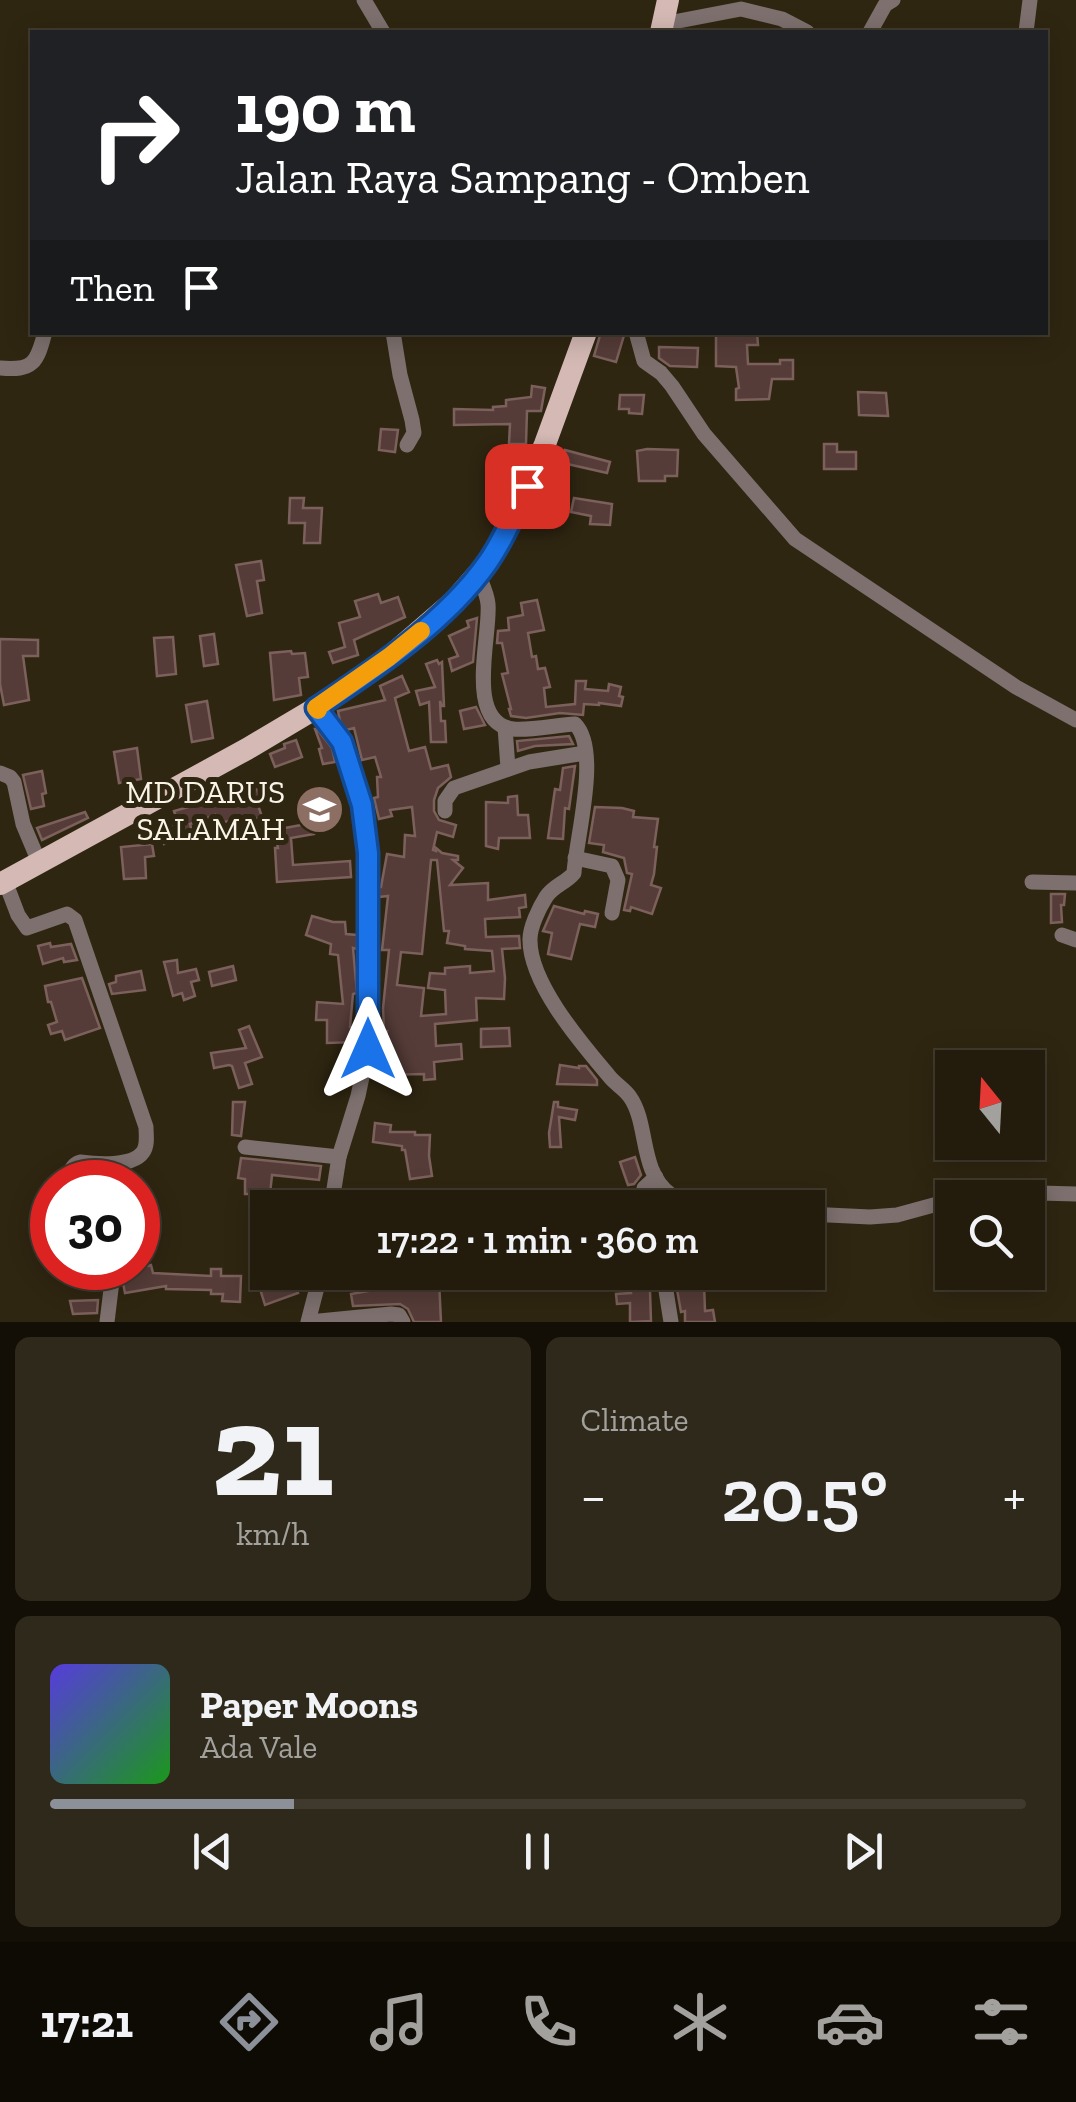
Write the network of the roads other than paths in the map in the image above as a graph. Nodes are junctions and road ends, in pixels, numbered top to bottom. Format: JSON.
{"nodes":[{"id":1,"x":364,"y":0,"type":"edge"},
{"id":2,"x":668,"y":0,"type":"edge"},
{"id":3,"x":893,"y":0,"type":"edge"},
{"id":4,"x":1030,"y":0,"type":"edge"},
{"id":5,"x":662,"y":28,"type":"edge"},
{"id":6,"x":382,"y":30,"type":"edge"},
{"id":7,"x":804,"y":30,"type":"edge"},
{"id":8,"x":871,"y":30,"type":"edge"},
{"id":9,"x":1026,"y":30,"type":"edge"},
{"id":10,"x":45,"y":335,"type":"edge"},
{"id":11,"x":393,"y":335,"type":"edge"},
{"id":12,"x":585,"y":335,"type":"edge"},
{"id":13,"x":637,"y":335,"type":"edge"},
{"id":14,"x":0,"y":368,"type":"edge"},
{"id":15,"x":407,"y":445,"type":"dead end"},
{"id":16,"x":478,"y":574,"type":"junction"},
{"id":17,"x":316,"y":708,"type":"junction"},
{"id":18,"x":1076,"y":720,"type":"edge"},
{"id":19,"x":505,"y":727,"type":"junction"},
{"id":20,"x":585,"y":753,"type":"junction"},
{"id":21,"x":508,"y":768,"type":"junction"},
{"id":22,"x":0,"y":773,"type":"edge"},
{"id":23,"x":446,"y":810,"type":"dead end"},
{"id":24,"x":575,"y":858,"type":"junction"},
{"id":25,"x":38,"y":862,"type":"junction"},
{"id":26,"x":1032,"y":882,"type":"dead end"},
{"id":27,"x":1076,"y":882,"type":"edge"},
{"id":28,"x":2,"y":883,"type":"edge"},
{"id":29,"x":612,"y":913,"type":"dead end"},
{"id":30,"x":245,"y":1147,"type":"dead end"},
{"id":31,"x":339,"y":1158,"type":"junction"},
{"id":32,"x":134,"y":1160,"type":"edge"},
{"id":33,"x":656,"y":1177,"type":"junction"},
{"id":34,"x":334,"y":1190,"type":"edge"},
{"id":35,"x":644,"y":1190,"type":"edge"},
{"id":36,"x":665,"y":1190,"type":"edge"},
{"id":37,"x":1045,"y":1193,"type":"edge"},
{"id":38,"x":1076,"y":1194,"type":"edge"},
{"id":39,"x":935,"y":1205,"type":"edge"},
{"id":40,"x":825,"y":1215,"type":"edge"},
{"id":41,"x":111,"y":1290,"type":"edge"},
{"id":42,"x":316,"y":1290,"type":"edge"},
{"id":43,"x":666,"y":1290,"type":"edge"},
{"id":44,"x":107,"y":1322,"type":"edge"},
{"id":45,"x":308,"y":1322,"type":"edge"},
{"id":46,"x":403,"y":1322,"type":"edge"},
{"id":47,"x":671,"y":1322,"type":"edge"}],
"edges":[{"from":1,"to":6,"type":"street"},
{"from":2,"to":5,"type":"main road"},
{"from":3,"to":8,"type":"street"},
{"from":4,"to":9,"type":"street"},
{"from":5,"to":7,"type":"street"},
{"from":10,"to":14,"type":"street"},
{"from":11,"to":15,"type":"street"},
{"from":12,"to":16,"type":"main road"},
{"from":13,"to":18,"type":"street"},
{"from":16,"to":17,"type":"main road"},
{"from":16,"to":19,"type":"street"},
{"from":17,"to":25,"type":"main road"},
{"from":17,"to":31,"type":"street"},
{"from":19,"to":20,"type":"street"},
{"from":19,"to":21,"type":"street"},
{"from":20,"to":21,"type":"street"},
{"from":20,"to":24,"type":"street"},
{"from":21,"to":23,"type":"street"},
{"from":22,"to":25,"type":"street"},
{"from":24,"to":29,"type":"street"},
{"from":24,"to":33,"type":"street"},
{"from":25,"to":28,"type":"main road"},
{"from":26,"to":27,"type":"street"},
{"from":28,"to":32,"type":"street"},
{"from":30,"to":31,"type":"street"},
{"from":31,"to":34,"type":"street"},
{"from":33,"to":35,"type":"street"},
{"from":33,"to":36,"type":"street"},
{"from":37,"to":38,"type":"street"},
{"from":39,"to":40,"type":"street"},
{"from":41,"to":44,"type":"street"},
{"from":42,"to":45,"type":"street"},
{"from":43,"to":47,"type":"street"},
{"from":45,"to":46,"type":"street"}]}
